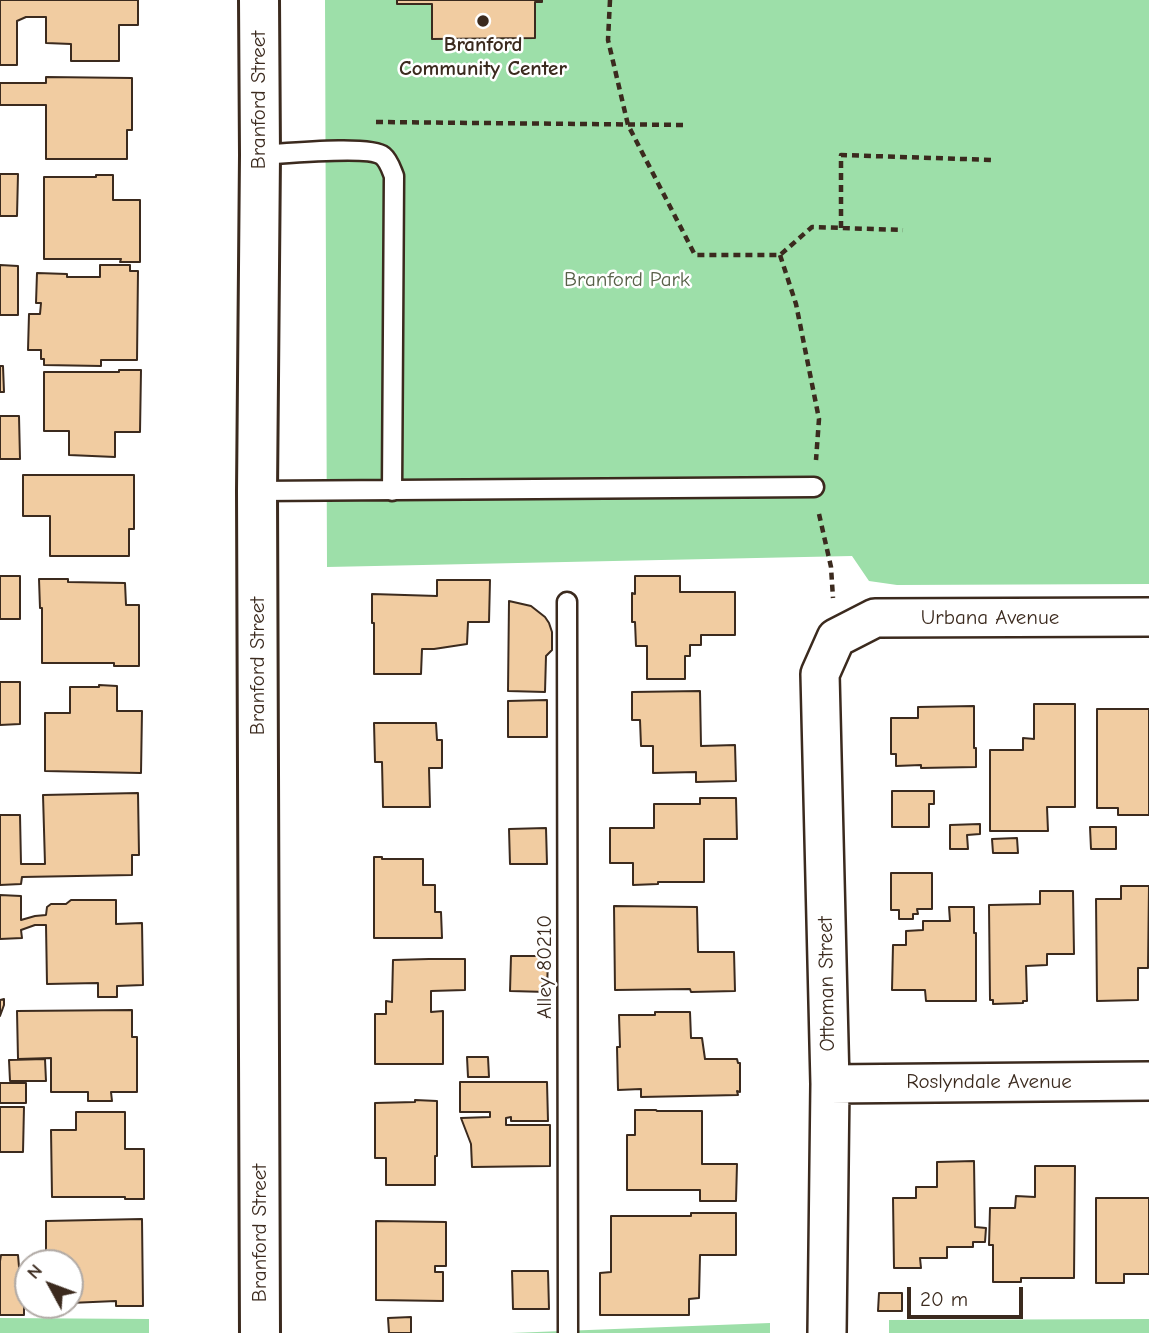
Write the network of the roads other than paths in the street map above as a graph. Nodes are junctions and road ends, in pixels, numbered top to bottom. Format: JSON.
{"nodes":[{"id":1,"x":258,"y":0,"type":"edge"},
{"id":2,"x":260,"y":155,"type":"junction"},
{"id":3,"x":814,"y":488,"type":"road end"},
{"id":4,"x":257,"y":491,"type":"junction"},
{"id":5,"x":392,"y":491,"type":"junction"},
{"id":6,"x":567,"y":602,"type":"dead end"},
{"id":7,"x":1149,"y":617,"type":"edge"},
{"id":8,"x":836,"y":638,"type":"joint"},
{"id":9,"x":1149,"y":1081,"type":"edge"},
{"id":10,"x":830,"y":1084,"type":"junction"},
{"id":11,"x":260,"y":1333,"type":"edge"},
{"id":12,"x":568,"y":1333,"type":"edge"},
{"id":13,"x":827,"y":1333,"type":"edge"}],
"edges":[{"from":1,"to":2,"type":"main road","name":"Branford Street"},
{"from":2,"to":4,"type":"main road","name":"Branford Street"},
{"from":2,"to":5,"type":"lane"},
{"from":3,"to":5,"type":"lane"},
{"from":4,"to":5,"type":"lane"},
{"from":4,"to":11,"type":"main road","name":"Branford Street"},
{"from":6,"to":12,"type":"lane","name":"Alley 80210"},
{"from":7,"to":8,"type":"street","name":"Urbana Avenue"},
{"from":8,"to":10,"type":"street","name":"Ottoman Street"},
{"from":9,"to":10,"type":"street","name":"Roslyndale Avenue"},
{"from":10,"to":13,"type":"street","name":"Ottoman Street"}]}
